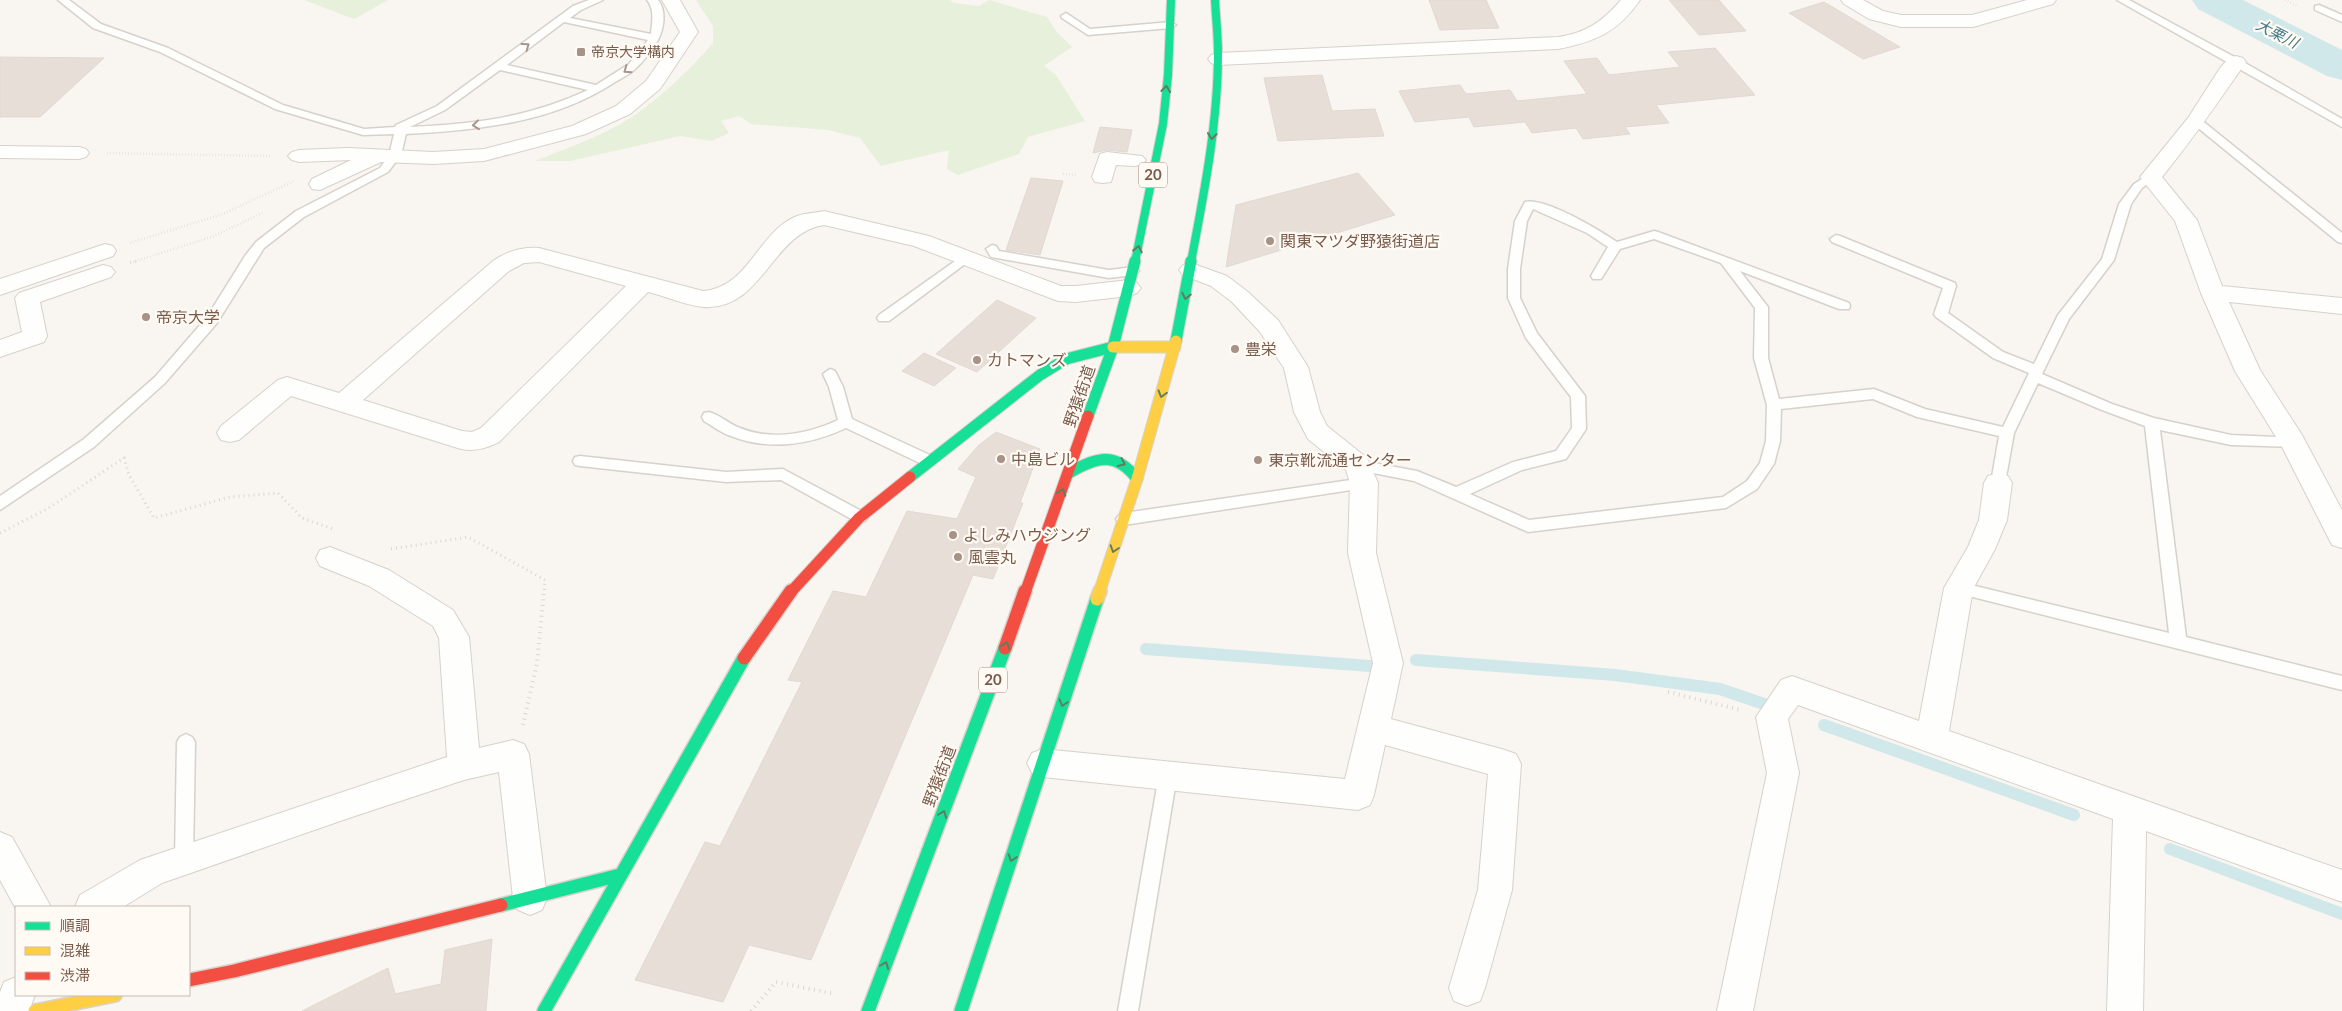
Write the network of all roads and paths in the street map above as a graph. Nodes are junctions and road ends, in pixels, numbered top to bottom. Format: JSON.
{"nodes":[{"id":1,"x":62,"y":0,"type":"edge"},
{"id":2,"x":598,"y":0,"type":"edge"},
{"id":3,"x":652,"y":0,"type":"edge"},
{"id":4,"x":671,"y":0,"type":"edge"},
{"id":5,"x":1171,"y":0,"type":"edge"},
{"id":6,"x":1215,"y":0,"type":"edge"},
{"id":7,"x":1631,"y":0,"type":"edge"},
{"id":8,"x":1850,"y":0,"type":"edge"},
{"id":9,"x":2047,"y":0,"type":"edge"},
{"id":10,"x":2122,"y":0,"type":"edge"},
{"id":11,"x":2012,"y":4,"type":"edge"},
{"id":12,"x":2319,"y":8,"type":"dead end"},
{"id":13,"x":1066,"y":16,"type":"dead end"},
{"id":14,"x":562,"y":19,"type":"junction"},
{"id":15,"x":2342,"y":19,"type":"edge"},
{"id":16,"x":1172,"y":25,"type":"junction"},
{"id":17,"x":655,"y":38,"type":"junction"},
{"id":18,"x":1218,"y":60,"type":"junction"},
{"id":19,"x":2236,"y":62,"type":"junction"},
{"id":20,"x":498,"y":66,"type":"junction"},
{"id":21,"x":598,"y":89,"type":"junction"},
{"id":22,"x":2196,"y":121,"type":"junction"},
{"id":23,"x":2342,"y":124,"type":"edge"},
{"id":24,"x":402,"y":129,"type":"junction"},
{"id":25,"x":0,"y":152,"type":"edge"},
{"id":26,"x":79,"y":153,"type":"joint"},
{"id":27,"x":348,"y":154,"type":"junction"},
{"id":28,"x":387,"y":155,"type":"junction"},
{"id":29,"x":298,"y":156,"type":"joint"},
{"id":30,"x":1135,"y":160,"type":"dead end"},
{"id":31,"x":1103,"y":177,"type":"dead end"},
{"id":32,"x":2151,"y":177,"type":"junction"},
{"id":33,"x":298,"y":179,"type":"joint"},
{"id":34,"x":320,"y":184,"type":"dead end"},
{"id":35,"x":267,"y":210,"type":"dead end"},
{"id":36,"x":1836,"y":240,"type":"dead end"},
{"id":37,"x":2342,"y":240,"type":"edge"},
{"id":38,"x":1615,"y":246,"type":"junction"},
{"id":39,"x":992,"y":249,"type":"dead end"},
{"id":40,"x":965,"y":258,"type":"junction"},
{"id":41,"x":1725,"y":260,"type":"junction"},
{"id":42,"x":104,"y":261,"type":"junction"},
{"id":43,"x":1191,"y":270,"type":"junction"},
{"id":44,"x":1597,"y":276,"type":"dead end"},
{"id":45,"x":1131,"y":280,"type":"junction"},
{"id":46,"x":643,"y":283,"type":"junction"},
{"id":47,"x":0,"y":287,"type":"edge"},
{"id":48,"x":2214,"y":293,"type":"junction"},
{"id":49,"x":1844,"y":306,"type":"dead end"},
{"id":50,"x":2342,"y":306,"type":"edge"},
{"id":51,"x":884,"y":318,"type":"dead end"},
{"id":52,"x":1114,"y":347,"type":"junction"},
{"id":53,"x":1176,"y":347,"type":"junction"},
{"id":54,"x":0,"y":349,"type":"edge"},
{"id":55,"x":830,"y":374,"type":"dead end"},
{"id":56,"x":2036,"y":374,"type":"junction"},
{"id":57,"x":344,"y":403,"type":"junction"},
{"id":58,"x":1774,"y":405,"type":"junction"},
{"id":59,"x":709,"y":417,"type":"dead end"},
{"id":60,"x":846,"y":422,"type":"junction"},
{"id":61,"x":2152,"y":423,"type":"junction"},
{"id":62,"x":230,"y":433,"type":"dead end"},
{"id":63,"x":2007,"y":433,"type":"junction"},
{"id":64,"x":2293,"y":442,"type":"junction"},
{"id":65,"x":580,"y":461,"type":"dead end"},
{"id":66,"x":929,"y":461,"type":"junction"},
{"id":67,"x":1069,"y":473,"type":"junction"},
{"id":68,"x":1361,"y":474,"type":"junction"},
{"id":69,"x":1137,"y":479,"type":"junction"},
{"id":70,"x":1998,"y":483,"type":"joint"},
{"id":71,"x":1455,"y":494,"type":"junction"},
{"id":72,"x":0,"y":504,"type":"edge"},
{"id":73,"x":47,"y":509,"type":"dead end"},
{"id":74,"x":860,"y":517,"type":"junction"},
{"id":75,"x":1124,"y":519,"type":"junction"},
{"id":76,"x":0,"y":533,"type":"edge"},
{"id":77,"x":2342,"y":538,"type":"edge"},
{"id":78,"x":330,"y":558,"type":"dead end"},
{"id":79,"x":1959,"y":588,"type":"junction"},
{"id":80,"x":2178,"y":642,"type":"junction"},
{"id":81,"x":2342,"y":683,"type":"edge"},
{"id":82,"x":1668,"y":692,"type":"dead end"},
{"id":83,"x":1772,"y":717,"type":"junction"},
{"id":84,"x":1373,"y":728,"type":"junction"},
{"id":85,"x":1932,"y":737,"type":"junction"},
{"id":86,"x":186,"y":742,"type":"dead end"},
{"id":87,"x":1043,"y":763,"type":"junction"},
{"id":88,"x":464,"y":766,"type":"junction"},
{"id":89,"x":1168,"y":775,"type":"junction"},
{"id":90,"x":2130,"y":809,"type":"junction"},
{"id":91,"x":0,"y":848,"type":"edge"},
{"id":92,"x":184,"y":860,"type":"junction"},
{"id":93,"x":620,"y":875,"type":"junction"},
{"id":94,"x":2342,"y":886,"type":"edge"},
{"id":95,"x":530,"y":898,"type":"junction"},
{"id":96,"x":33,"y":906,"type":"edge"},
{"id":97,"x":94,"y":906,"type":"edge"},
{"id":98,"x":190,"y":980,"type":"edge"},
{"id":99,"x":1467,"y":988,"type":"dead end"},
{"id":100,"x":835,"y":994,"type":"dead end"},
{"id":101,"x":17,"y":996,"type":"edge"},
{"id":102,"x":110,"y":996,"type":"edge"},
{"id":103,"x":11,"y":1011,"type":"edge"},
{"id":104,"x":34,"y":1011,"type":"edge"},
{"id":105,"x":544,"y":1011,"type":"edge"},
{"id":106,"x":751,"y":1011,"type":"edge"},
{"id":107,"x":868,"y":1011,"type":"edge"},
{"id":108,"x":961,"y":1011,"type":"edge"},
{"id":109,"x":1128,"y":1011,"type":"edge"},
{"id":110,"x":1735,"y":1011,"type":"edge"},
{"id":111,"x":2125,"y":1011,"type":"edge"}],
"edges":[{"from":1,"to":24,"type":"lane"},
{"from":2,"to":14,"type":"lane"},
{"from":3,"to":17,"type":"lane"},
{"from":4,"to":28,"type":"street"},
{"from":5,"to":16,"type":"main road","name":"野猿街道","number":"20"},
{"from":6,"to":18,"type":"main road"},
{"from":7,"to":18,"type":"street"},
{"from":8,"to":11,"type":"street"},
{"from":9,"to":11,"type":"street"},
{"from":10,"to":19,"type":"lane"},
{"from":12,"to":15,"type":"lane"},
{"from":13,"to":16,"type":"lane"},
{"from":14,"to":17,"type":"lane"},
{"from":20,"to":14,"type":"lane","one_way":true},
{"from":45,"to":16,"type":"main road","name":"野猿街道","number":"20","one_way":true},
{"from":17,"to":21,"type":"lane","one_way":true},
{"from":18,"to":43,"type":"main road","one_way":true},
{"from":19,"to":22,"type":"street"},
{"from":19,"to":23,"type":"lane"},
{"from":20,"to":21,"type":"lane"},
{"from":20,"to":24,"type":"lane"},
{"from":21,"to":24,"type":"lane","one_way":true},
{"from":22,"to":32,"type":"street"},
{"from":22,"to":37,"type":"lane"},
{"from":24,"to":28,"type":"lane"},
{"from":25,"to":26,"type":"street"},
{"from":26,"to":29,"type":"path"},
{"from":27,"to":28,"type":"street"},
{"from":27,"to":29,"type":"street"},
{"from":27,"to":33,"type":"street"},
{"from":28,"to":34,"type":"street"},
{"from":28,"to":72,"type":"lane"},
{"from":30,"to":31,"type":"street"},
{"from":32,"to":48,"type":"street"},
{"from":32,"to":56,"type":"lane"},
{"from":33,"to":42,"type":"path"},
{"from":35,"to":42,"type":"path"},
{"from":36,"to":56,"type":"lane"},
{"from":38,"to":41,"type":"lane"},
{"from":38,"to":44,"type":"lane"},
{"from":38,"to":71,"type":"lane"},
{"from":39,"to":45,"type":"lane"},
{"from":40,"to":45,"type":"street"},
{"from":40,"to":46,"type":"street"},
{"from":40,"to":51,"type":"lane"},
{"from":41,"to":49,"type":"lane"},
{"from":41,"to":58,"type":"lane"},
{"from":42,"to":47,"type":"street"},
{"from":42,"to":54,"type":"street"},
{"from":43,"to":53,"type":"main road","one_way":true},
{"from":43,"to":68,"type":"street"},
{"from":45,"to":52,"type":"main road","name":"野猿街道","number":"20"},
{"from":46,"to":57,"type":"street"},
{"from":46,"to":57,"type":"street"},
{"from":48,"to":50,"type":"street"},
{"from":48,"to":64,"type":"street"},
{"from":52,"to":53,"type":"main road"},
{"from":52,"to":66,"type":"main road"},
{"from":52,"to":67,"type":"main road","name":"野猿街道","number":"20"},
{"from":53,"to":69,"type":"main road","one_way":true},
{"from":55,"to":60,"type":"lane"},
{"from":56,"to":61,"type":"lane"},
{"from":56,"to":63,"type":"lane"},
{"from":57,"to":62,"type":"street"},
{"from":58,"to":63,"type":"lane"},
{"from":58,"to":71,"type":"lane"},
{"from":59,"to":60,"type":"lane"},
{"from":60,"to":66,"type":"lane"},
{"from":61,"to":64,"type":"lane"},
{"from":61,"to":80,"type":"lane"},
{"from":63,"to":70,"type":"lane"},
{"from":64,"to":77,"type":"street"},
{"from":65,"to":74,"type":"lane"},
{"from":66,"to":74,"type":"main road"},
{"from":67,"to":69,"type":"main road","one_way":true},
{"from":107,"to":67,"type":"main road","name":"野猿街道","number":"20","one_way":true},
{"from":68,"to":71,"type":"lane"},
{"from":68,"to":75,"type":"lane"},
{"from":68,"to":84,"type":"street"},
{"from":69,"to":75,"type":"main road"},
{"from":70,"to":79,"type":"street"},
{"from":73,"to":76,"type":"path"},
{"from":74,"to":93,"type":"main road"},
{"from":75,"to":87,"type":"main road","one_way":true},
{"from":78,"to":88,"type":"street"},
{"from":79,"to":80,"type":"lane"},
{"from":79,"to":85,"type":"street"},
{"from":80,"to":81,"type":"lane"},
{"from":82,"to":83,"type":"path"},
{"from":83,"to":85,"type":"street"},
{"from":83,"to":110,"type":"street"},
{"from":84,"to":89,"type":"street"},
{"from":84,"to":99,"type":"street"},
{"from":85,"to":90,"type":"street"},
{"from":86,"to":92,"type":"lane"},
{"from":87,"to":89,"type":"street"},
{"from":87,"to":108,"type":"main road","one_way":true},
{"from":88,"to":92,"type":"street"},
{"from":88,"to":95,"type":"street"},
{"from":89,"to":109,"type":"lane"},
{"from":90,"to":94,"type":"street"},
{"from":90,"to":111,"type":"street"},
{"from":91,"to":96,"type":"street"},
{"from":92,"to":97,"type":"street"},
{"from":93,"to":95,"type":"main road"},
{"from":93,"to":105,"type":"main road"},
{"from":95,"to":98,"type":"main road"},
{"from":100,"to":106,"type":"path"},
{"from":101,"to":103,"type":"street"},
{"from":102,"to":104,"type":"main road"}]}
